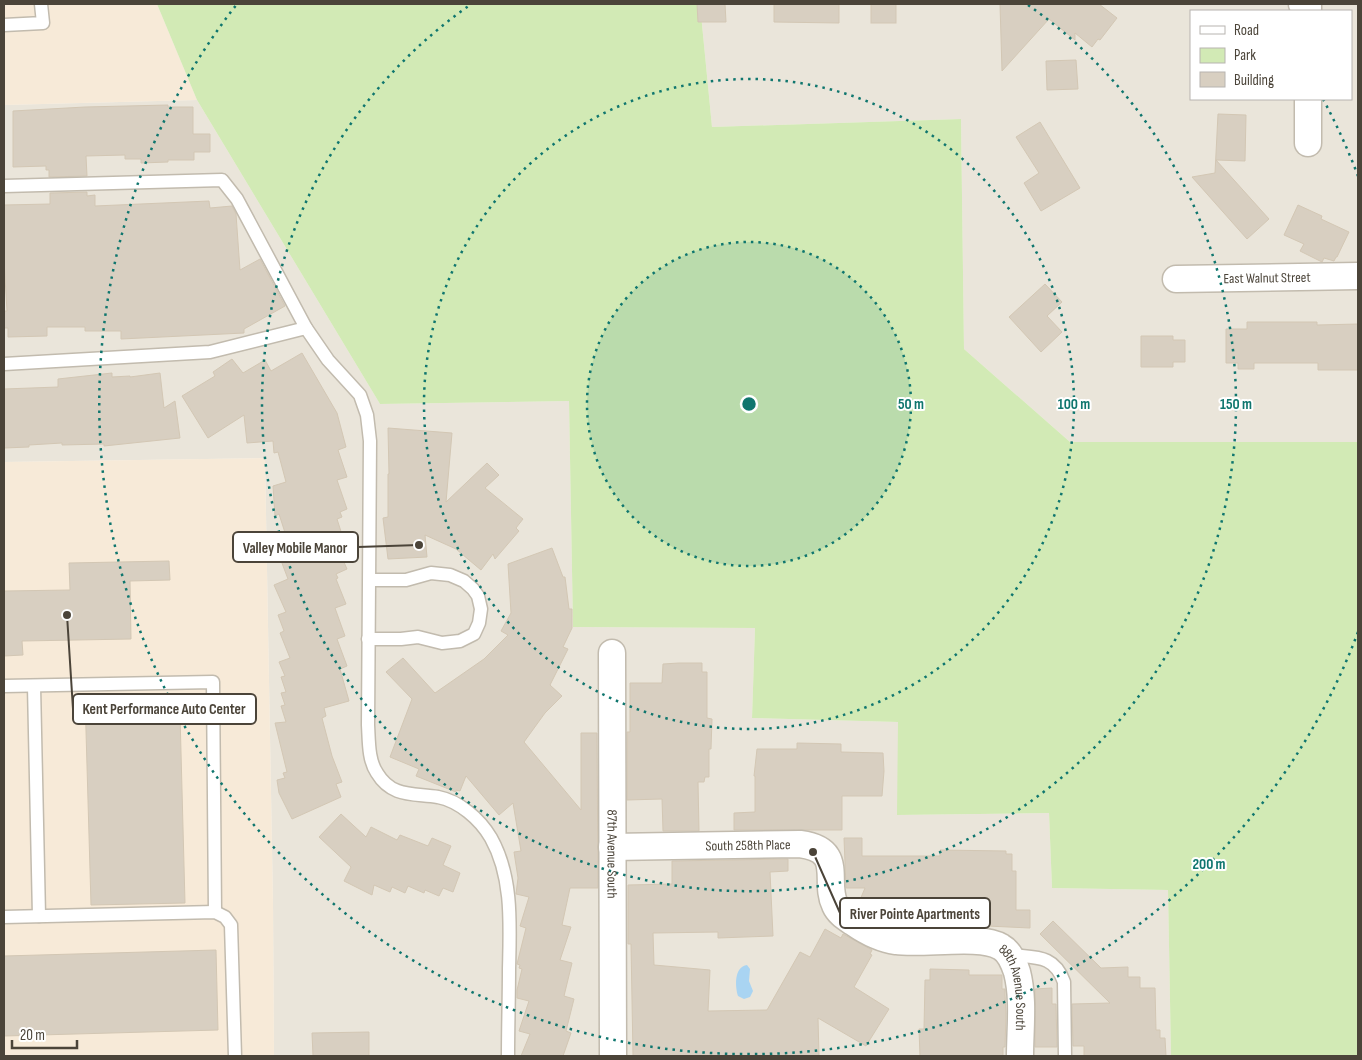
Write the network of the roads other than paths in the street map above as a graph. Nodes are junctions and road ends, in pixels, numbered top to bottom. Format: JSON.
{"nodes":[{"id":1,"x":42,"y":4,"type":"edge"},
{"id":2,"x":4,"y":25,"type":"edge"},
{"id":3,"x":1308,"y":100,"type":"edge"},
{"id":4,"x":1308,"y":143,"type":"dead end"},
{"id":5,"x":4,"y":186,"type":"edge"},
{"id":6,"x":1358,"y":276,"type":"edge"},
{"id":7,"x":1176,"y":279,"type":"dead end"},
{"id":8,"x":306,"y":328,"type":"junction"},
{"id":9,"x":4,"y":364,"type":"edge"},
{"id":10,"x":370,"y":580,"type":"junction"},
{"id":11,"x":368,"y":640,"type":"junction"},
{"id":12,"x":612,"y":653,"type":"dead end"},
{"id":13,"x":4,"y":686,"type":"edge"},
{"id":14,"x":34,"y":686,"type":"junction"},
{"id":15,"x":612,"y":847,"type":"junction"},
{"id":16,"x":214,"y":912,"type":"junction"},
{"id":17,"x":39,"y":916,"type":"junction"},
{"id":18,"x":4,"y":917,"type":"edge"},
{"id":19,"x":976,"y":941,"type":"joint"},
{"id":20,"x":1010,"y":954,"type":"junction"},
{"id":21,"x":235,"y":1056,"type":"edge"},
{"id":22,"x":508,"y":1056,"type":"edge"},
{"id":23,"x":613,"y":1056,"type":"edge"},
{"id":24,"x":1020,"y":1056,"type":"edge"},
{"id":25,"x":1065,"y":1056,"type":"edge"}],
"edges":[{"from":1,"to":2,"type":"lane"},
{"from":3,"to":4,"type":"street"},
{"from":5,"to":8,"type":"lane"},
{"from":6,"to":7,"type":"street","name":"East Walnut Street"},
{"from":8,"to":9,"type":"lane"},
{"from":8,"to":10,"type":"lane"},
{"from":10,"to":11,"type":"lane"},
{"from":10,"to":11,"type":"lane"},
{"from":11,"to":22,"type":"lane"},
{"from":12,"to":15,"type":"street","name":"87th Avenue South"},
{"from":13,"to":14,"type":"lane"},
{"from":14,"to":16,"type":"lane"},
{"from":14,"to":17,"type":"lane"},
{"from":15,"to":19,"type":"street","name":"South 258th Place"},
{"from":15,"to":23,"type":"street","name":"87th Avenue South"},
{"from":16,"to":17,"type":"lane"},
{"from":16,"to":21,"type":"lane"},
{"from":17,"to":18,"type":"lane"},
{"from":19,"to":20,"type":"street","name":"88th Avenue South"},
{"from":20,"to":24,"type":"street","name":"88th Avenue South"},
{"from":20,"to":25,"type":"lane"}]}
